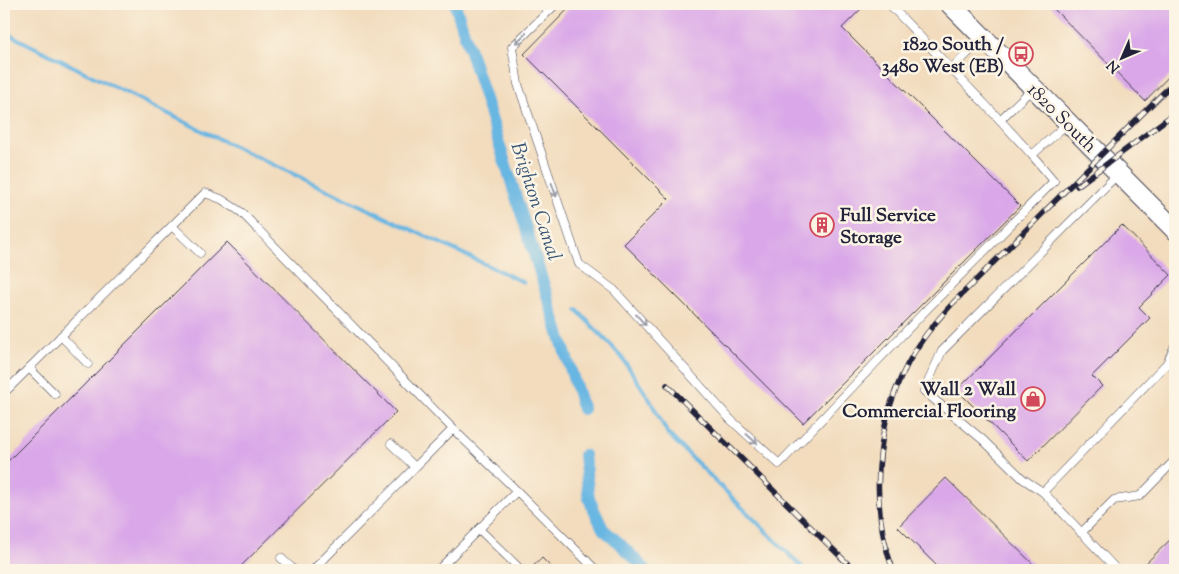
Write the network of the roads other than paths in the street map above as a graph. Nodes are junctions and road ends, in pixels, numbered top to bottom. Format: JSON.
{"nodes":[{"id":1,"x":556,"y":4,"type":"edge"},
{"id":2,"x":890,"y":4,"type":"edge"},
{"id":3,"x":950,"y":4,"type":"edge"},
{"id":4,"x":984,"y":38,"type":"junction"},
{"id":5,"x":951,"y":69,"type":"junction"},
{"id":6,"x":1033,"y":87,"type":"junction"},
{"id":7,"x":1000,"y":120,"type":"junction"},
{"id":8,"x":1068,"y":123,"type":"junction"},
{"id":9,"x":1032,"y":155,"type":"junction"},
{"id":10,"x":1119,"y":173,"type":"junction"},
{"id":11,"x":172,"y":226,"type":"junction"},
{"id":12,"x":1175,"y":230,"type":"edge"},
{"id":13,"x":200,"y":253,"type":"dead end"},
{"id":14,"x":61,"y":336,"type":"junction"},
{"id":15,"x":1175,"y":345,"type":"edge"},
{"id":16,"x":1167,"y":362,"type":"junction"},
{"id":17,"x":88,"y":364,"type":"dead end"},
{"id":18,"x":29,"y":368,"type":"junction"},
{"id":19,"x":1175,"y":368,"type":"edge"},
{"id":20,"x":4,"y":393,"type":"edge"},
{"id":21,"x":55,"y":394,"type":"dead end"},
{"id":22,"x":453,"y":429,"type":"junction"},
{"id":23,"x":391,"y":444,"type":"dead end"},
{"id":24,"x":1175,"y":460,"type":"edge"},
{"id":25,"x":415,"y":467,"type":"junction"},
{"id":26,"x":517,"y":491,"type":"junction"},
{"id":27,"x":1043,"y":492,"type":"junction"},
{"id":28,"x":479,"y":529,"type":"junction"},
{"id":29,"x":1081,"y":533,"type":"junction"},
{"id":30,"x":281,"y":558,"type":"dead end"},
{"id":31,"x":518,"y":567,"type":"dead end"},
{"id":32,"x":294,"y":570,"type":"edge"},
{"id":33,"x":312,"y":570,"type":"edge"},
{"id":34,"x":438,"y":570,"type":"edge"},
{"id":35,"x":596,"y":570,"type":"edge"},
{"id":36,"x":1117,"y":570,"type":"edge"}],
"edges":[{"from":1,"to":9,"type":"lane","one_way":true},
{"from":2,"to":5,"type":"lane"},
{"from":3,"to":4,"type":"street","name":"1820 South"},
{"from":4,"to":5,"type":"lane"},
{"from":4,"to":6,"type":"street","name":"1820 South"},
{"from":5,"to":7,"type":"lane"},
{"from":6,"to":7,"type":"lane"},
{"from":6,"to":8,"type":"street","name":"1820 South"},
{"from":7,"to":9,"type":"lane"},
{"from":8,"to":9,"type":"lane"},
{"from":8,"to":10,"type":"street","name":"1820 South"},
{"from":10,"to":12,"type":"street","name":"1820 South"},
{"from":10,"to":27,"type":"lane"},
{"from":11,"to":13,"type":"lane"},
{"from":11,"to":14,"type":"lane"},
{"from":11,"to":22,"type":"lane"},
{"from":14,"to":17,"type":"lane"},
{"from":14,"to":18,"type":"lane"},
{"from":15,"to":16,"type":"lane"},
{"from":16,"to":19,"type":"lane"},
{"from":16,"to":27,"type":"lane"},
{"from":18,"to":20,"type":"lane"},
{"from":18,"to":21,"type":"lane"},
{"from":22,"to":25,"type":"lane"},
{"from":22,"to":26,"type":"lane"},
{"from":23,"to":25,"type":"lane"},
{"from":24,"to":29,"type":"lane"},
{"from":25,"to":33,"type":"lane"},
{"from":26,"to":28,"type":"lane"},
{"from":26,"to":35,"type":"lane"},
{"from":27,"to":29,"type":"lane"},
{"from":28,"to":31,"type":"lane"},
{"from":28,"to":34,"type":"lane"},
{"from":29,"to":36,"type":"lane"},
{"from":30,"to":32,"type":"lane"}]}
